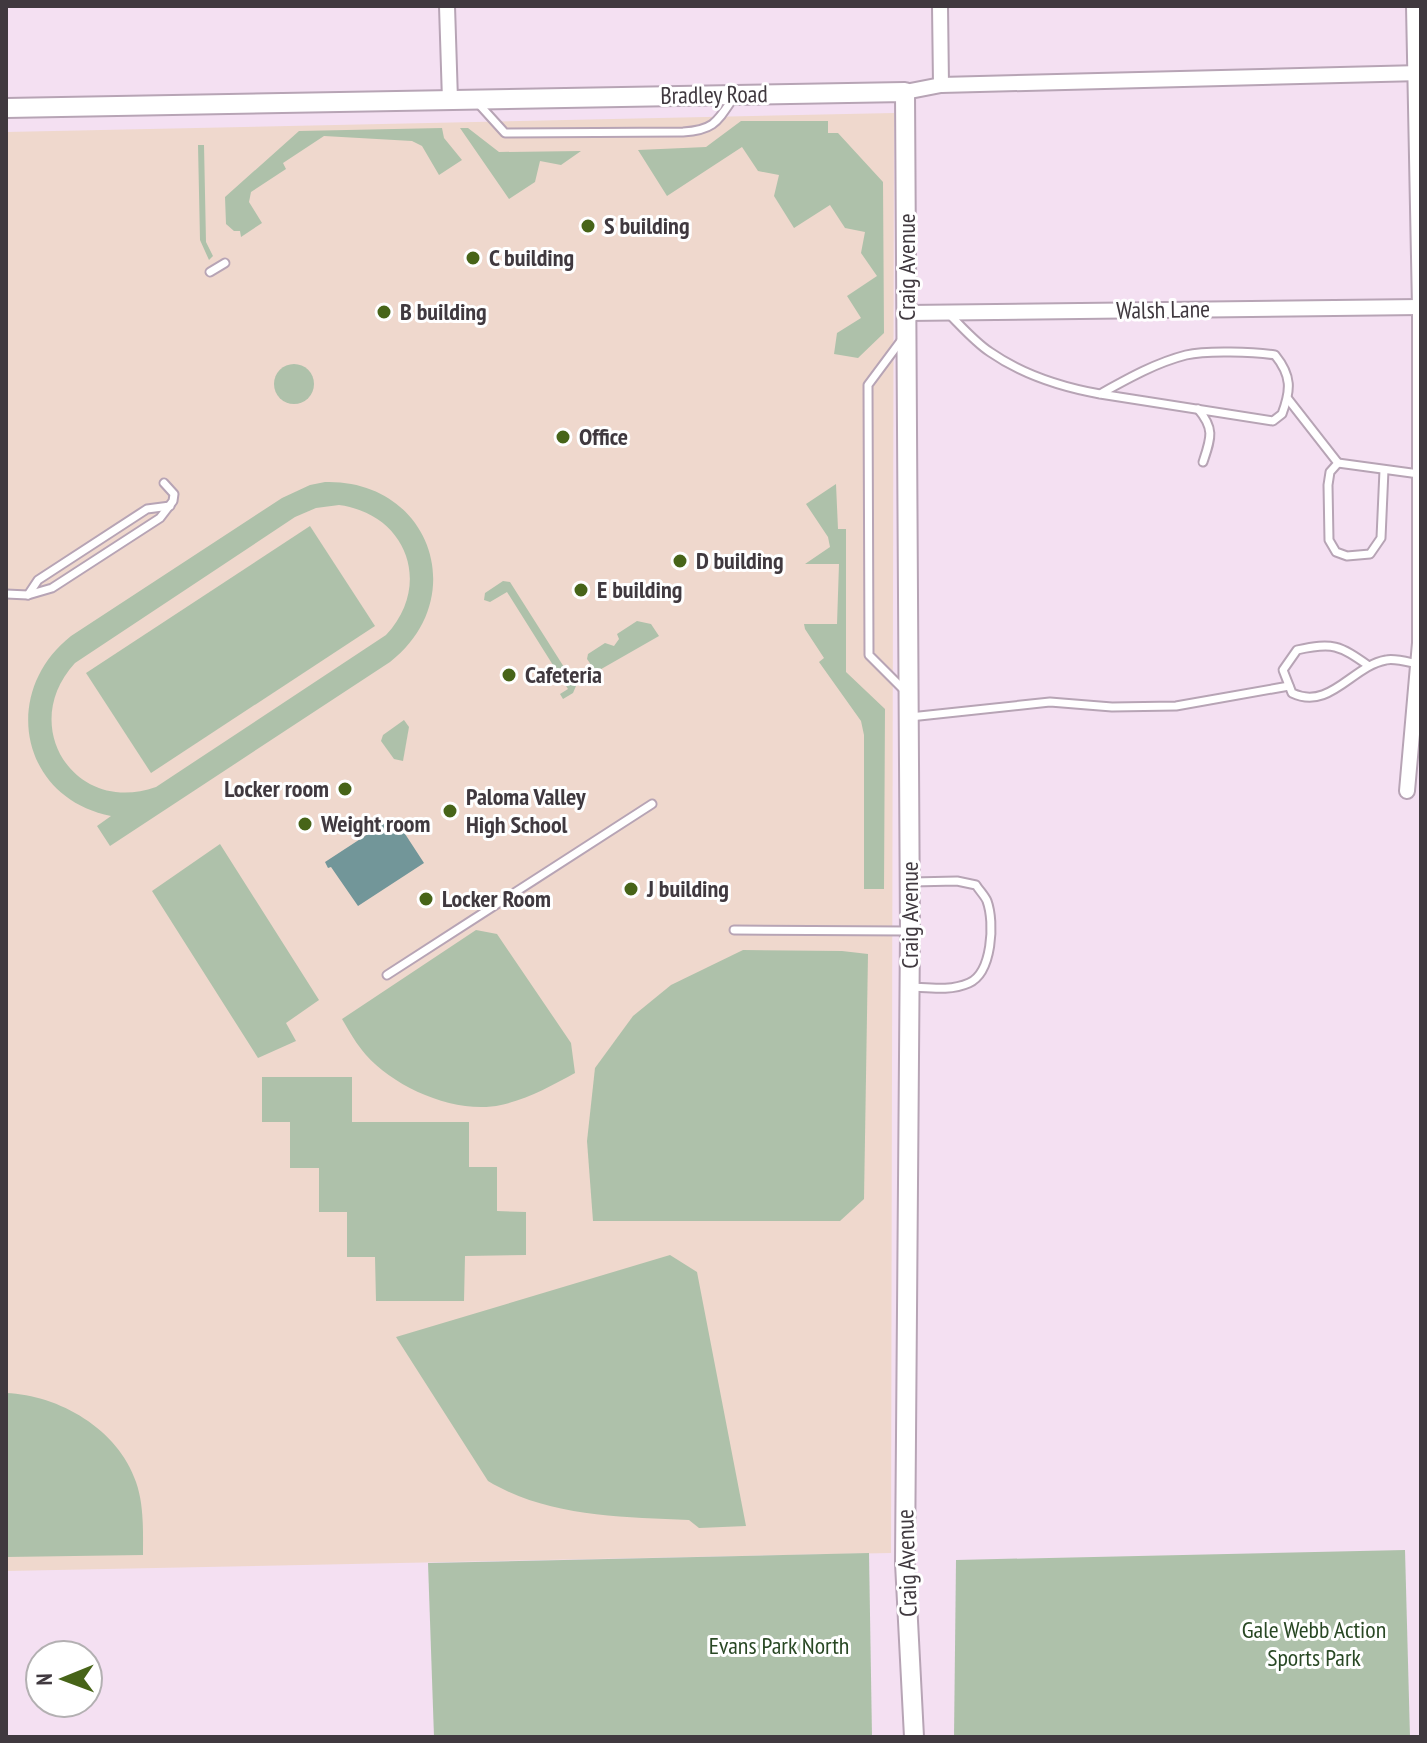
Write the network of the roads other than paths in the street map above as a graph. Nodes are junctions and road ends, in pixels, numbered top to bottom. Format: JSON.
{"nodes":[{"id":1,"x":447,"y":6,"type":"edge"},
{"id":2,"x":940,"y":6,"type":"edge"},
{"id":3,"x":1414,"y":6,"type":"edge"},
{"id":4,"x":1418,"y":73,"type":"edge"},
{"id":5,"x":941,"y":85,"type":"junction"},
{"id":6,"x":905,"y":92,"type":"junction"},
{"id":7,"x":736,"y":95,"type":"junction"},
{"id":8,"x":450,"y":100,"type":"junction"},
{"id":9,"x":475,"y":100,"type":"junction"},
{"id":10,"x":6,"y":108,"type":"edge"},
{"id":11,"x":225,"y":263,"type":"dead end"},
{"id":12,"x":210,"y":272,"type":"dead end"},
{"id":13,"x":1420,"y":307,"type":"edge"},
{"id":14,"x":907,"y":313,"type":"junction"},
{"id":15,"x":947,"y":313,"type":"junction"},
{"id":16,"x":907,"y":333,"type":"junction"},
{"id":17,"x":1100,"y":394,"type":"junction"},
{"id":18,"x":1288,"y":399,"type":"junction"},
{"id":19,"x":1198,"y":409,"type":"junction"},
{"id":20,"x":1203,"y":462,"type":"dead end"},
{"id":21,"x":1338,"y":463,"type":"junction"},
{"id":22,"x":1384,"y":470,"type":"junction"},
{"id":23,"x":1420,"y":474,"type":"edge"},
{"id":24,"x":164,"y":483,"type":"dead end"},
{"id":25,"x":170,"y":506,"type":"junction"},
{"id":26,"x":6,"y":594,"type":"edge"},
{"id":27,"x":28,"y":595,"type":"junction"},
{"id":28,"x":1420,"y":643,"type":"edge"},
{"id":29,"x":1418,"y":664,"type":"junction"},
{"id":30,"x":1369,"y":666,"type":"junction"},
{"id":31,"x":1289,"y":686,"type":"junction"},
{"id":32,"x":909,"y":694,"type":"junction"},
{"id":33,"x":909,"y":717,"type":"junction"},
{"id":34,"x":1407,"y":791,"type":"dead end"},
{"id":35,"x":652,"y":804,"type":"dead end"},
{"id":36,"x":910,"y":882,"type":"junction"},
{"id":37,"x":734,"y":930,"type":"dead end"},
{"id":38,"x":910,"y":931,"type":"junction"},
{"id":39,"x":387,"y":975,"type":"dead end"},
{"id":40,"x":910,"y":987,"type":"junction"},
{"id":41,"x":914,"y":1737,"type":"edge"}],
"edges":[{"from":1,"to":8,"type":"street"},
{"from":2,"to":5,"type":"street"},
{"from":3,"to":4,"type":"street"},
{"from":4,"to":5,"type":"street","name":"Bradley Road"},
{"from":4,"to":13,"type":"street"},
{"from":5,"to":6,"type":"street","name":"Bradley Road"},
{"from":6,"to":7,"type":"street","name":"Bradley Road"},
{"from":6,"to":14,"type":"street","name":"Craig Avenue"},
{"from":7,"to":9,"type":"street","name":"Bradley Road"},
{"from":7,"to":9,"type":"lane"},
{"from":8,"to":9,"type":"street","name":"Bradley Road"},
{"from":8,"to":10,"type":"street","name":"Bradley Road"},
{"from":11,"to":12,"type":"lane"},
{"from":13,"to":15,"type":"street","name":"Walsh Lane"},
{"from":13,"to":23,"type":"street"},
{"from":14,"to":15,"type":"street","name":"Walsh Lane"},
{"from":14,"to":16,"type":"street","name":"Craig Avenue"},
{"from":15,"to":17,"type":"lane"},
{"from":16,"to":32,"type":"street","name":"Craig Avenue"},
{"from":16,"to":32,"type":"lane"},
{"from":17,"to":18,"type":"lane"},
{"from":17,"to":19,"type":"lane"},
{"from":18,"to":19,"type":"lane"},
{"from":18,"to":21,"type":"lane"},
{"from":19,"to":20,"type":"lane"},
{"from":21,"to":22,"type":"lane"},
{"from":21,"to":22,"type":"lane"},
{"from":22,"to":23,"type":"lane"},
{"from":23,"to":28,"type":"street"},
{"from":24,"to":25,"type":"lane"},
{"from":25,"to":27,"type":"lane"},
{"from":25,"to":27,"type":"lane"},
{"from":26,"to":27,"type":"lane"},
{"from":28,"to":29,"type":"street"},
{"from":29,"to":30,"type":"lane"},
{"from":29,"to":34,"type":"street"},
{"from":30,"to":31,"type":"lane"},
{"from":30,"to":31,"type":"lane"},
{"from":31,"to":33,"type":"lane"},
{"from":32,"to":33,"type":"street","name":"Craig Avenue"},
{"from":33,"to":36,"type":"street","name":"Craig Avenue"},
{"from":35,"to":39,"type":"lane"},
{"from":36,"to":38,"type":"street","name":"Craig Avenue"},
{"from":36,"to":40,"type":"lane"},
{"from":37,"to":38,"type":"lane"},
{"from":38,"to":40,"type":"street","name":"Craig Avenue"},
{"from":40,"to":41,"type":"street","name":"Craig Avenue"}]}
